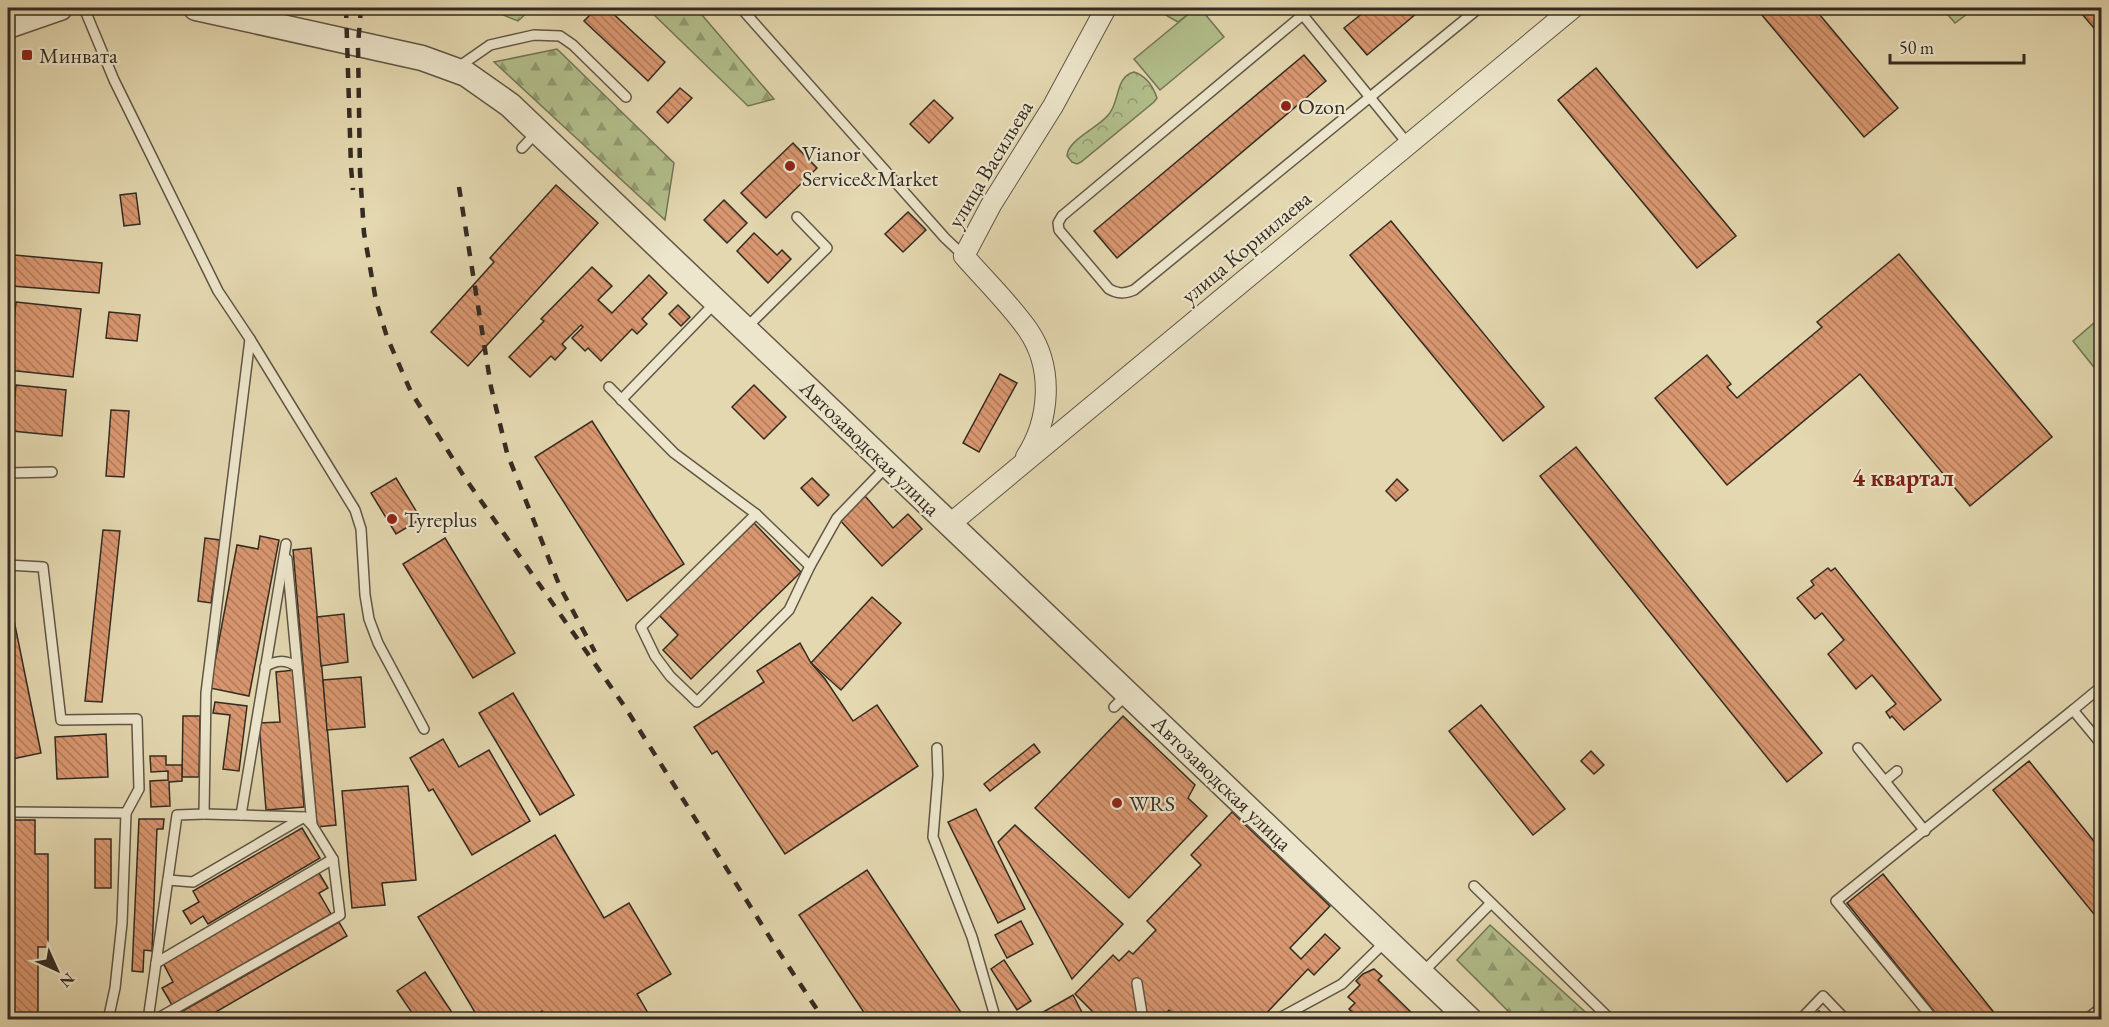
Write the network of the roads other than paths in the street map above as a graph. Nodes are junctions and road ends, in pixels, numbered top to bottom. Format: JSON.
{"nodes":[{"id":1,"x":60,"y":8,"type":"edge"},
{"id":2,"x":84,"y":8,"type":"edge"},
{"id":3,"x":196,"y":8,"type":"edge"},
{"id":4,"x":741,"y":8,"type":"edge"},
{"id":5,"x":1106,"y":8,"type":"edge"},
{"id":6,"x":1311,"y":8,"type":"edge"},
{"id":7,"x":1479,"y":8,"type":"edge"},
{"id":8,"x":1573,"y":8,"type":"edge"},
{"id":9,"x":1302,"y":14,"type":"junction"},
{"id":10,"x":18,"y":18,"type":"edge"},
{"id":11,"x":455,"y":69,"type":"junction"},
{"id":12,"x":626,"y":97,"type":"dead end"},
{"id":13,"x":1370,"y":97,"type":"junction"},
{"id":14,"x":539,"y":131,"type":"junction"},
{"id":15,"x":1408,"y":144,"type":"junction"},
{"id":16,"x":522,"y":148,"type":"dead end"},
{"id":17,"x":797,"y":217,"type":"dead end"},
{"id":18,"x":964,"y":256,"type":"junction"},
{"id":19,"x":716,"y":302,"type":"junction"},
{"id":20,"x":745,"y":329,"type":"junction"},
{"id":21,"x":250,"y":339,"type":"junction"},
{"id":22,"x":609,"y":387,"type":"dead end"},
{"id":23,"x":621,"y":400,"type":"junction"},
{"id":24,"x":888,"y":465,"type":"junction"},
{"id":25,"x":1019,"y":467,"type":"junction"},
{"id":26,"x":52,"y":472,"type":"dead end"},
{"id":27,"x":8,"y":473,"type":"edge"},
{"id":28,"x":756,"y":514,"type":"junction"},
{"id":29,"x":951,"y":524,"type":"junction"},
{"id":30,"x":8,"y":566,"type":"edge"},
{"id":31,"x":810,"y":566,"type":"junction"},
{"id":32,"x":297,"y":666,"type":"junction"},
{"id":33,"x":265,"y":668,"type":"junction"},
{"id":34,"x":2102,"y":686,"type":"edge"},
{"id":35,"x":2073,"y":710,"type":"junction"},
{"id":36,"x":424,"y":729,"type":"dead end"},
{"id":37,"x":2102,"y":745,"type":"edge"},
{"id":38,"x":937,"y":748,"type":"dead end"},
{"id":39,"x":1858,"y":748,"type":"dead end"},
{"id":40,"x":1897,"y":771,"type":"dead end"},
{"id":41,"x":1885,"y":781,"type":"junction"},
{"id":42,"x":8,"y":812,"type":"edge"},
{"id":43,"x":126,"y":813,"type":"junction"},
{"id":44,"x":204,"y":814,"type":"junction"},
{"id":45,"x":241,"y":815,"type":"junction"},
{"id":46,"x":304,"y":817,"type":"junction"},
{"id":47,"x":312,"y":825,"type":"junction"},
{"id":48,"x":1926,"y":831,"type":"junction"},
{"id":49,"x":333,"y":859,"type":"junction"},
{"id":50,"x":168,"y":880,"type":"junction"},
{"id":51,"x":1474,"y":886,"type":"dead end"},
{"id":52,"x":1491,"y":903,"type":"junction"},
{"id":53,"x":1387,"y":940,"type":"junction"},
{"id":54,"x":156,"y":963,"type":"junction"},
{"id":55,"x":1422,"y":973,"type":"junction"},
{"id":56,"x":1137,"y":983,"type":"dead end"},
{"id":57,"x":2102,"y":1007,"type":"edge"},
{"id":58,"x":108,"y":1020,"type":"edge"},
{"id":59,"x":148,"y":1020,"type":"edge"},
{"id":60,"x":155,"y":1020,"type":"edge"},
{"id":61,"x":996,"y":1020,"type":"edge"},
{"id":62,"x":1143,"y":1020,"type":"edge"},
{"id":63,"x":1276,"y":1020,"type":"edge"},
{"id":64,"x":1470,"y":1020,"type":"edge"},
{"id":65,"x":1611,"y":1020,"type":"edge"},
{"id":66,"x":1800,"y":1020,"type":"edge"},
{"id":67,"x":1846,"y":1020,"type":"edge"},
{"id":68,"x":1934,"y":1020,"type":"edge"},
{"id":69,"x":2086,"y":1020,"type":"edge"}],
"edges":[{"from":1,"to":10,"type":"street"},
{"from":2,"to":21,"type":"lane"},
{"from":3,"to":11,"type":"street","name":"Автозаводская улица"},
{"from":4,"to":18,"type":"lane"},
{"from":5,"to":18,"type":"street","name":"улица Васильева"},
{"from":6,"to":9,"type":"lane"},
{"from":7,"to":13,"type":"lane"},
{"from":8,"to":15,"type":"street","name":"улица Корнилаева"},
{"from":9,"to":13,"type":"lane"},
{"from":9,"to":13,"type":"lane"},
{"from":11,"to":12,"type":"lane"},
{"from":11,"to":14,"type":"street","name":"Автозаводская улица"},
{"from":13,"to":15,"type":"lane"},
{"from":14,"to":16,"type":"lane"},
{"from":14,"to":19,"type":"street","name":"Автозаводская улица"},
{"from":15,"to":25,"type":"street","name":"улица Корнилаева"},
{"from":17,"to":20,"type":"lane"},
{"from":18,"to":25,"type":"street","name":"улица Васильева"},
{"from":19,"to":20,"type":"street","name":"Автозаводская улица"},
{"from":19,"to":23,"type":"lane"},
{"from":20,"to":24,"type":"street","name":"Автозаводская улица"},
{"from":21,"to":36,"type":"lane"},
{"from":21,"to":44,"type":"lane"},
{"from":22,"to":23,"type":"lane"},
{"from":23,"to":28,"type":"lane"},
{"from":24,"to":29,"type":"street","name":"Автозаводская улица"},
{"from":24,"to":31,"type":"lane"},
{"from":25,"to":29,"type":"street","name":"улица Корнилаева"},
{"from":26,"to":27,"type":"lane"},
{"from":28,"to":31,"type":"lane"},
{"from":28,"to":31,"type":"lane"},
{"from":29,"to":53,"type":"street","name":"Автозаводская улица"},
{"from":30,"to":43,"type":"lane"},
{"from":32,"to":33,"type":"lane"},
{"from":32,"to":33,"type":"lane"},
{"from":32,"to":47,"type":"lane"},
{"from":33,"to":45,"type":"lane"},
{"from":34,"to":35,"type":"lane"},
{"from":35,"to":37,"type":"lane"},
{"from":35,"to":48,"type":"lane"},
{"from":38,"to":61,"type":"lane"},
{"from":39,"to":41,"type":"lane"},
{"from":40,"to":41,"type":"lane"},
{"from":41,"to":48,"type":"lane"},
{"from":42,"to":43,"type":"lane"},
{"from":43,"to":58,"type":"lane"},
{"from":44,"to":45,"type":"lane"},
{"from":44,"to":50,"type":"lane"},
{"from":45,"to":46,"type":"lane"},
{"from":46,"to":47,"type":"lane"},
{"from":46,"to":50,"type":"lane"},
{"from":47,"to":49,"type":"lane"},
{"from":48,"to":68,"type":"lane"},
{"from":49,"to":54,"type":"lane"},
{"from":49,"to":60,"type":"lane"},
{"from":50,"to":54,"type":"lane"},
{"from":51,"to":52,"type":"lane"},
{"from":52,"to":55,"type":"lane"},
{"from":52,"to":65,"type":"lane"},
{"from":53,"to":55,"type":"street","name":"Автозаводская улица"},
{"from":53,"to":63,"type":"lane"},
{"from":54,"to":59,"type":"lane"},
{"from":55,"to":64,"type":"street","name":"Автозаводская улица"},
{"from":56,"to":62,"type":"lane"},
{"from":57,"to":69,"type":"lane"},
{"from":66,"to":67,"type":"lane"}]}
